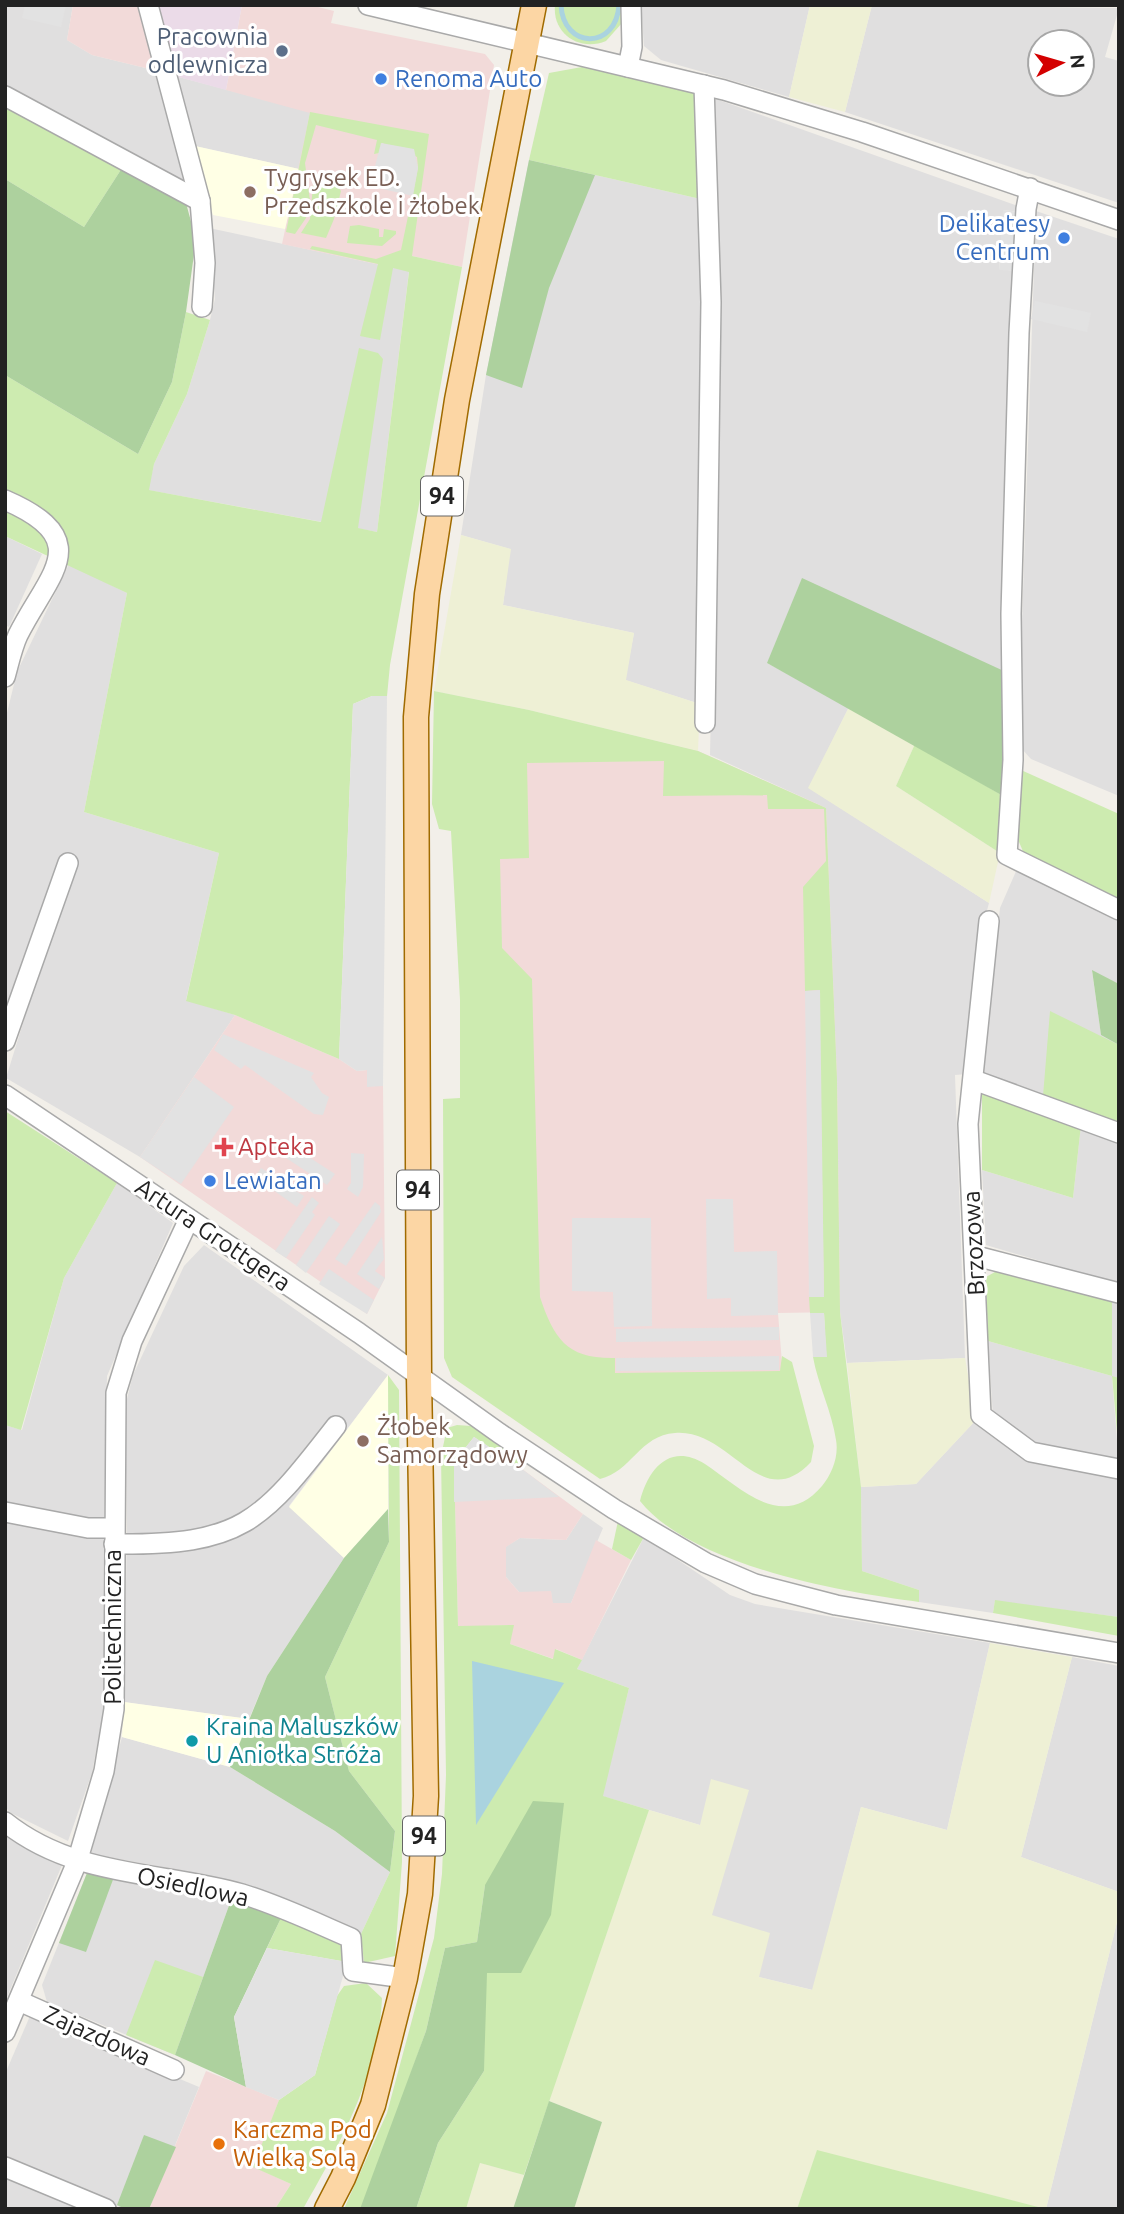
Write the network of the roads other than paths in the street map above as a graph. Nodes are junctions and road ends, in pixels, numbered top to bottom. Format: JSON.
{"nodes":[{"id":1,"x":148,"y":5,"type":"edge"},
{"id":2,"x":368,"y":5,"type":"edge"},
{"id":3,"x":534,"y":5,"type":"edge"},
{"id":4,"x":631,"y":5,"type":"edge"},
{"id":5,"x":528,"y":43,"type":"junction"},
{"id":6,"x":628,"y":66,"type":"junction"},
{"id":7,"x":704,"y":85,"type":"junction"},
{"id":8,"x":5,"y":96,"type":"edge"},
{"id":9,"x":1030,"y":188,"type":"junction"},
{"id":10,"x":200,"y":201,"type":"junction"},
{"id":11,"x":1119,"y":220,"type":"edge"},
{"id":12,"x":202,"y":307,"type":"dead end"},
{"id":13,"x":5,"y":500,"type":"edge"},
{"id":14,"x":10,"y":642,"type":"edge"},
{"id":15,"x":5,"y":677,"type":"edge"},
{"id":16,"x":705,"y":723,"type":"dead end"},
{"id":17,"x":68,"y":863,"type":"dead end"},
{"id":18,"x":1119,"y":910,"type":"edge"},
{"id":19,"x":989,"y":921,"type":"dead end"},
{"id":20,"x":5,"y":1041,"type":"edge"},
{"id":21,"x":974,"y":1080,"type":"junction"},
{"id":22,"x":5,"y":1095,"type":"edge"},
{"id":23,"x":1119,"y":1133,"type":"edge"},
{"id":24,"x":189,"y":1219,"type":"junction"},
{"id":25,"x":976,"y":1256,"type":"junction"},
{"id":26,"x":1119,"y":1293,"type":"edge"},
{"id":27,"x":419,"y":1376,"type":"junction"},
{"id":28,"x":336,"y":1426,"type":"dead end"},
{"id":29,"x":1119,"y":1469,"type":"edge"},
{"id":30,"x":5,"y":1512,"type":"edge"},
{"id":31,"x":114,"y":1536,"type":"junction"},
{"id":32,"x":1119,"y":1653,"type":"edge"},
{"id":33,"x":5,"y":1822,"type":"edge"},
{"id":34,"x":77,"y":1862,"type":"junction"},
{"id":35,"x":405,"y":1978,"type":"junction"},
{"id":36,"x":19,"y":2001,"type":"junction"},
{"id":37,"x":5,"y":2032,"type":"edge"},
{"id":38,"x":174,"y":2070,"type":"dead end"},
{"id":39,"x":5,"y":2167,"type":"edge"},
{"id":40,"x":106,"y":2209,"type":"edge"},
{"id":41,"x":327,"y":2209,"type":"edge"}],
"edges":[{"from":1,"to":10,"type":"street"},
{"from":2,"to":5,"type":"street"},
{"from":3,"to":5,"type":"main road","number":"94"},
{"from":4,"to":6,"type":"street"},
{"from":5,"to":6,"type":"street"},
{"from":5,"to":27,"type":"main road","number":"94"},
{"from":6,"to":7,"type":"street"},
{"from":7,"to":9,"type":"street"},
{"from":7,"to":16,"type":"street"},
{"from":8,"to":10,"type":"street"},
{"from":9,"to":11,"type":"street"},
{"from":9,"to":18,"type":"street"},
{"from":10,"to":12,"type":"street"},
{"from":13,"to":14,"type":"street"},
{"from":14,"to":15,"type":"street"},
{"from":17,"to":20,"type":"street"},
{"from":19,"to":21,"type":"street","name":"Brzozowa"},
{"from":21,"to":23,"type":"street"},
{"from":21,"to":25,"type":"street","name":"Brzozowa"},
{"from":22,"to":24,"type":"street","name":"Artura Grottgera"},
{"from":24,"to":27,"type":"street","name":"Artura Grottgera"},
{"from":24,"to":31,"type":"street","name":"Politechniczna"},
{"from":25,"to":26,"type":"street"},
{"from":25,"to":29,"type":"street","name":"Brzozowa"},
{"from":27,"to":32,"type":"street","name":"Artura Grottgera"},
{"from":27,"to":35,"type":"main road","number":"94"},
{"from":28,"to":31,"type":"street"},
{"from":30,"to":31,"type":"street"},
{"from":31,"to":34,"type":"street","name":"Politechniczna"},
{"from":33,"to":34,"type":"street","name":"Osiedlowa"},
{"from":34,"to":35,"type":"street","name":"Osiedlowa"},
{"from":34,"to":36,"type":"street","name":"Politechniczna"},
{"from":35,"to":41,"type":"main road","number":"94"},
{"from":36,"to":37,"type":"street","name":"Politechniczna"},
{"from":36,"to":38,"type":"street","name":"Zajazdowa"},
{"from":39,"to":40,"type":"street"}]}
